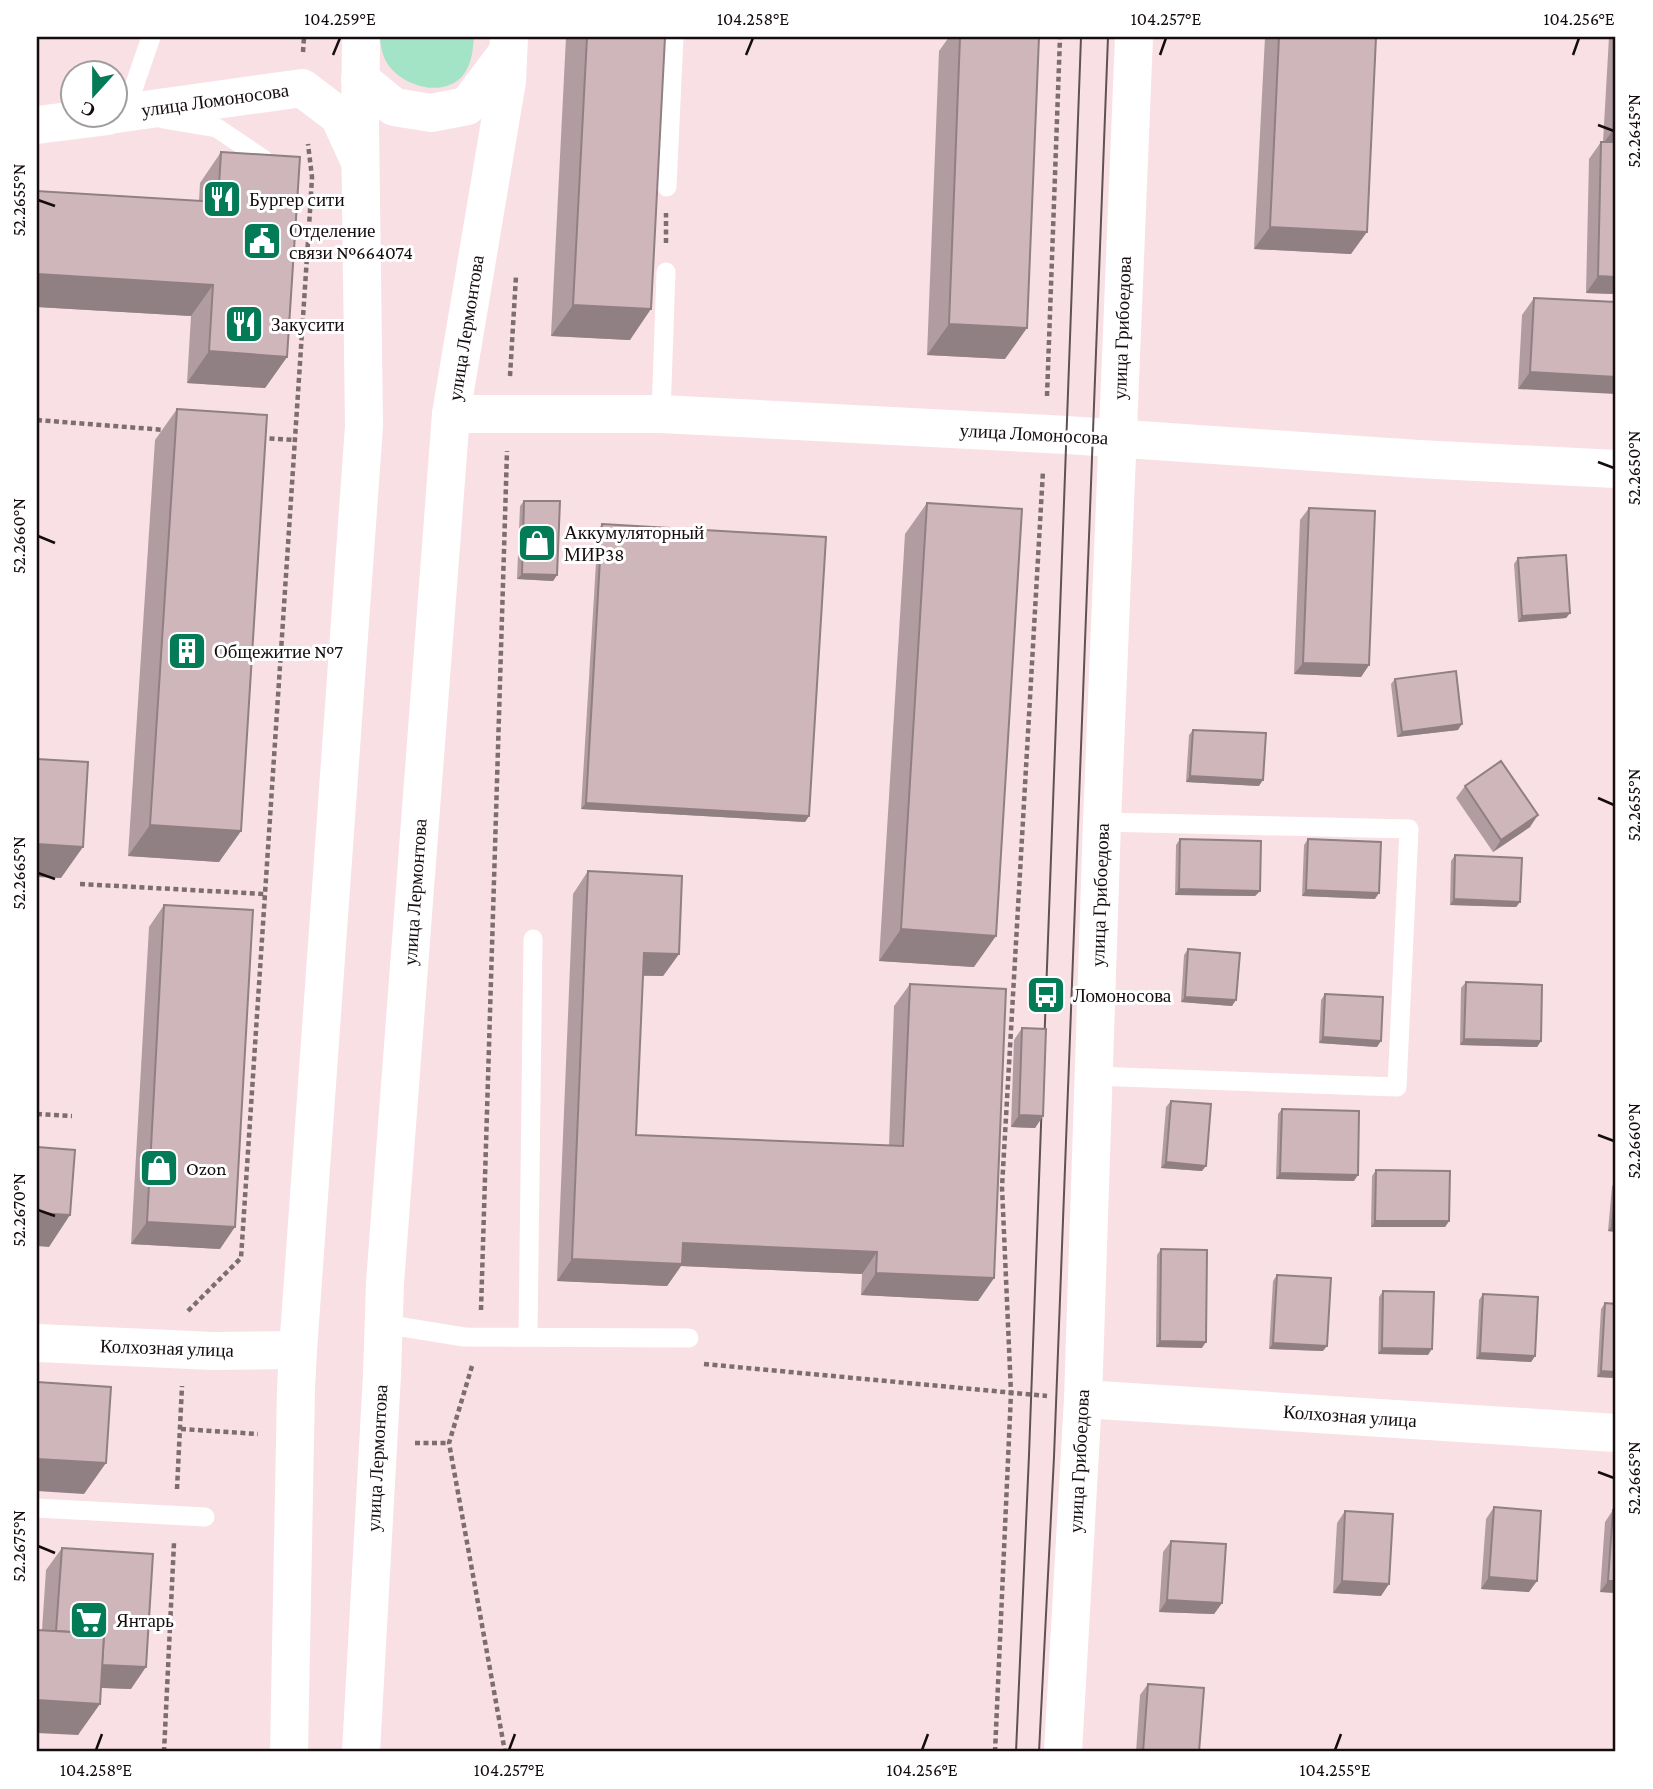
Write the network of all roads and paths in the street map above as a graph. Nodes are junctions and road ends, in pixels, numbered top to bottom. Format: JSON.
{"nodes":[{"id":1,"x":151,"y":37,"type":"edge"},
{"id":2,"x":361,"y":37,"type":"edge"},
{"id":3,"x":674,"y":37,"type":"edge"},
{"id":4,"x":1060,"y":37,"type":"edge"},
{"id":5,"x":1135,"y":37,"type":"edge"},
{"id":6,"x":509,"y":44,"type":"edge"},
{"id":7,"x":360,"y":79,"type":"junction"},
{"id":8,"x":130,"y":83,"type":"edge"},
{"id":9,"x":302,"y":88,"type":"junction"},
{"id":10,"x":130,"y":112,"type":"edge"},
{"id":11,"x":130,"y":116,"type":"edge"},
{"id":12,"x":60,"y":122,"type":"edge"},
{"id":13,"x":37,"y":125,"type":"edge"},
{"id":14,"x":263,"y":159,"type":"edge"},
{"id":15,"x":360,"y":162,"type":"junction"},
{"id":16,"x":667,"y":187,"type":"joint"},
{"id":17,"x":517,"y":266,"type":"dead end"},
{"id":18,"x":666,"y":272,"type":"joint"},
{"id":19,"x":451,"y":414,"type":"junction"},
{"id":20,"x":508,"y":414,"type":"junction"},
{"id":21,"x":661,"y":414,"type":"junction"},
{"id":22,"x":37,"y":420,"type":"edge"},
{"id":23,"x":173,"y":431,"type":"edge"},
{"id":24,"x":1045,"y":435,"type":"junction"},
{"id":25,"x":254,"y":437,"type":"edge"},
{"id":26,"x":1117,"y":439,"type":"junction"},
{"id":27,"x":295,"y":440,"type":"junction"},
{"id":28,"x":1616,"y":468,"type":"edge"},
{"id":29,"x":1102,"y":821,"type":"junction"},
{"id":30,"x":80,"y":884,"type":"edge"},
{"id":31,"x":265,"y":894,"type":"junction"},
{"id":32,"x":533,"y":939,"type":"dead end"},
{"id":33,"x":1094,"y":1076,"type":"junction"},
{"id":34,"x":37,"y":1114,"type":"edge"},
{"id":35,"x":72,"y":1116,"type":"dead end"},
{"id":36,"x":384,"y":1324,"type":"junction"},
{"id":37,"x":528,"y":1336,"type":"junction"},
{"id":38,"x":480,"y":1337,"type":"junction"},
{"id":39,"x":689,"y":1338,"type":"dead end"},
{"id":40,"x":37,"y":1343,"type":"edge"},
{"id":41,"x":184,"y":1350,"type":"junction"},
{"id":42,"x":298,"y":1350,"type":"junction"},
{"id":43,"x":698,"y":1363,"type":"dead end"},
{"id":44,"x":1011,"y":1393,"type":"junction"},
{"id":45,"x":1083,"y":1399,"type":"junction"},
{"id":46,"x":181,"y":1429,"type":"junction"},
{"id":47,"x":1616,"y":1433,"type":"edge"},
{"id":48,"x":270,"y":1435,"type":"dead end"},
{"id":49,"x":414,"y":1443,"type":"dead end"},
{"id":50,"x":449,"y":1443,"type":"junction"},
{"id":51,"x":37,"y":1508,"type":"edge"},
{"id":52,"x":176,"y":1516,"type":"junction"},
{"id":53,"x":205,"y":1517,"type":"dead end"},
{"id":54,"x":284,"y":1735,"type":"edge"},
{"id":55,"x":164,"y":1752,"type":"edge"},
{"id":56,"x":361,"y":1752,"type":"edge"},
{"id":57,"x":505,"y":1752,"type":"edge"},
{"id":58,"x":995,"y":1752,"type":"edge"},
{"id":59,"x":1063,"y":1752,"type":"edge"}],
"edges":[{"from":1,"to":8,"type":"lane"},
{"from":2,"to":7,"type":"street"},
{"from":3,"to":16,"type":"lane"},
{"from":4,"to":24,"type":"path"},
{"from":5,"to":26,"type":"street","name":"улица Грибоедова"},
{"from":6,"to":7,"type":"street"},
{"from":6,"to":19,"type":"street","name":"улица Лермонтова"},
{"from":7,"to":15,"type":"street"},
{"from":9,"to":10,"type":"street","name":"улица Ломоносова"},
{"from":9,"to":15,"type":"street","name":"улица Ломоносова"},
{"from":9,"to":27,"type":"path"},
{"from":11,"to":14,"type":"lane"},
{"from":12,"to":13,"type":"street","name":"улица Ломоносова"},
{"from":15,"to":42,"type":"street"},
{"from":16,"to":18,"type":"path"},
{"from":17,"to":20,"type":"path"},
{"from":18,"to":21,"type":"lane"},
{"from":19,"to":20,"type":"street","name":"улица Ломоносова"},
{"from":19,"to":36,"type":"street","name":"улица Лермонтова"},
{"from":20,"to":21,"type":"street","name":"улица Ломоносова"},
{"from":20,"to":38,"type":"path"},
{"from":21,"to":24,"type":"street","name":"улица Ломоносова"},
{"from":22,"to":23,"type":"path"},
{"from":24,"to":26,"type":"street","name":"улица Ломоносова"},
{"from":24,"to":44,"type":"path"},
{"from":25,"to":27,"type":"path"},
{"from":26,"to":28,"type":"street","name":"улица Ломоносова"},
{"from":26,"to":29,"type":"street","name":"улица Грибоедова"},
{"from":27,"to":31,"type":"path"},
{"from":29,"to":33,"type":"street","name":"улица Грибоедова"},
{"from":29,"to":33,"type":"lane"},
{"from":30,"to":31,"type":"path"},
{"from":31,"to":41,"type":"path"},
{"from":32,"to":37,"type":"lane"},
{"from":33,"to":45,"type":"street","name":"улица Грибоедова"},
{"from":34,"to":35,"type":"path"},
{"from":36,"to":38,"type":"lane"},
{"from":36,"to":56,"type":"street","name":"улица Лермонтова"},
{"from":37,"to":38,"type":"lane"},
{"from":37,"to":39,"type":"lane"},
{"from":38,"to":50,"type":"path"},
{"from":40,"to":41,"type":"street","name":"Колхозная улица"},
{"from":41,"to":42,"type":"street","name":"Колхозная улица"},
{"from":41,"to":46,"type":"path"},
{"from":42,"to":54,"type":"street"},
{"from":43,"to":44,"type":"path"},
{"from":44,"to":45,"type":"path"},
{"from":44,"to":58,"type":"path"},
{"from":45,"to":47,"type":"street","name":"Колхозная улица"},
{"from":45,"to":59,"type":"street","name":"улица Грибоедова"},
{"from":46,"to":48,"type":"path"},
{"from":46,"to":52,"type":"path"},
{"from":49,"to":50,"type":"path"},
{"from":50,"to":57,"type":"path"},
{"from":51,"to":52,"type":"lane"},
{"from":52,"to":53,"type":"lane"},
{"from":52,"to":55,"type":"path"}]}
